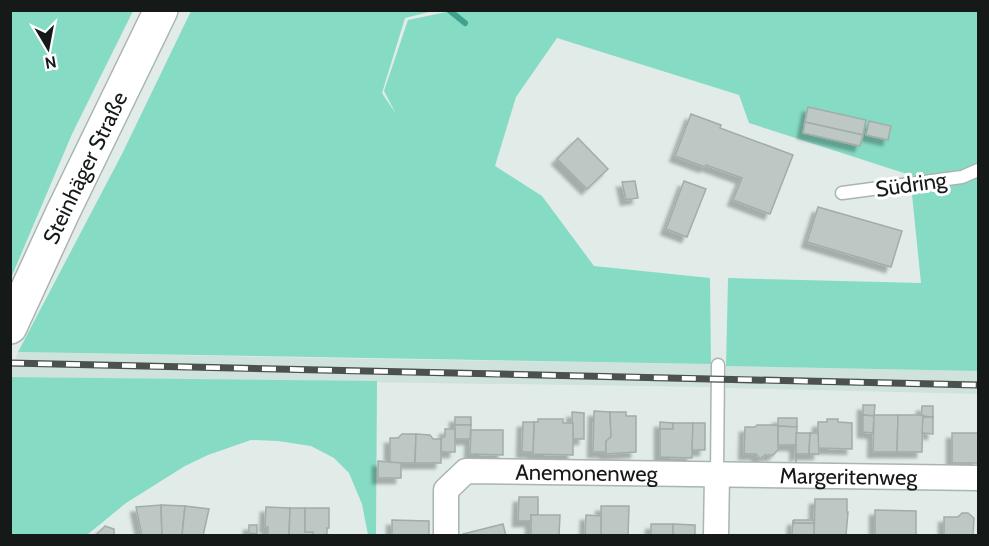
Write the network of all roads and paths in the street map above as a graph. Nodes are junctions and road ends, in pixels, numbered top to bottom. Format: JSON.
{"nodes":[{"id":1,"x":161,"y":10,"type":"edge"},
{"id":2,"x":978,"y":170,"type":"edge"},
{"id":3,"x":842,"y":193,"type":"dead end"},
{"id":4,"x":10,"y":327,"type":"edge"},
{"id":5,"x":718,"y":365,"type":"dead end"},
{"id":6,"x":717,"y":475,"type":"junction"},
{"id":7,"x":978,"y":478,"type":"edge"},
{"id":8,"x":446,"y":536,"type":"edge"},
{"id":9,"x":716,"y":536,"type":"edge"}],
"edges":[{"from":1,"to":4,"type":"main road","name":"Steinhäger Straße"},
{"from":2,"to":3,"type":"lane","name":"Südring"},
{"from":5,"to":6,"type":"lane"},
{"from":6,"to":7,"type":"street","name":"Margeritenweg"},
{"from":6,"to":8,"type":"street","name":"Anemonenweg"},
{"from":6,"to":9,"type":"street"}]}
